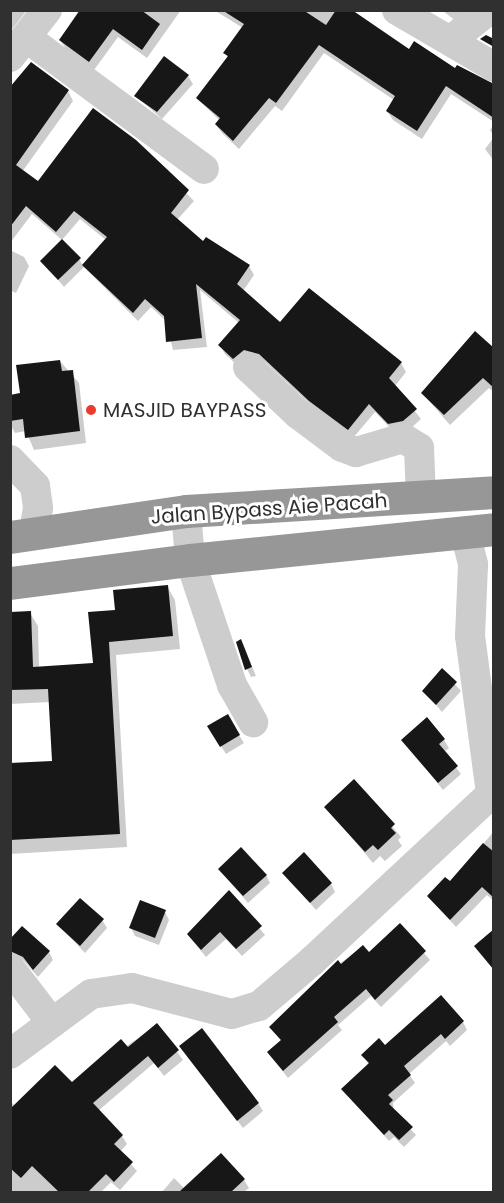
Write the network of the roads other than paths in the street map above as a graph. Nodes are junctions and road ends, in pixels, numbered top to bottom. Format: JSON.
{"nodes":[{"id":1,"x":47,"y":10,"type":"edge"},
{"id":2,"x":489,"y":10,"type":"edge"},
{"id":3,"x":400,"y":11,"type":"edge"},
{"id":4,"x":451,"y":40,"type":"junction"},
{"id":5,"x":19,"y":47,"type":"edge"},
{"id":6,"x":494,"y":67,"type":"edge"},
{"id":7,"x":204,"y":169,"type":"dead end"},
{"id":8,"x":248,"y":367,"type":"dead end"},
{"id":9,"x":10,"y":460,"type":"edge"},
{"id":10,"x":494,"y":492,"type":"edge"},
{"id":11,"x":421,"y":498,"type":"junction"},
{"id":12,"x":186,"y":511,"type":"junction"},
{"id":13,"x":479,"y":531,"type":"edge"},
{"id":14,"x":45,"y":533,"type":"junction"},
{"id":15,"x":10,"y":537,"type":"edge"},
{"id":16,"x":190,"y":560,"type":"junction"},
{"id":17,"x":10,"y":583,"type":"edge"},
{"id":18,"x":253,"y":722,"type":"dead end"},
{"id":19,"x":492,"y":792,"type":"edge"},
{"id":20,"x":10,"y":968,"type":"edge"},
{"id":21,"x":52,"y":1023,"type":"junction"},
{"id":22,"x":10,"y":1054,"type":"edge"}],
"edges":[{"from":1,"to":5,"type":"street"},
{"from":2,"to":4,"type":"street"},
{"from":3,"to":4,"type":"street"},
{"from":4,"to":6,"type":"street"},
{"from":5,"to":7,"type":"street"},
{"from":8,"to":11,"type":"street"},
{"from":9,"to":14,"type":"street"},
{"from":10,"to":11,"type":"highway","name":"Jalan Bypass Aie Pacah"},
{"from":11,"to":12,"type":"highway","name":"Jalan Bypass Aie Pacah"},
{"from":12,"to":14,"type":"highway","name":"Jalan Bypass Aie Pacah"},
{"from":12,"to":16,"type":"street"},
{"from":13,"to":16,"type":"highway"},
{"from":13,"to":19,"type":"street"},
{"from":14,"to":15,"type":"highway","name":"Jalan Bypass Aie Pacah"},
{"from":16,"to":17,"type":"highway"},
{"from":16,"to":18,"type":"street"},
{"from":19,"to":21,"type":"street"},
{"from":20,"to":21,"type":"street"},
{"from":21,"to":22,"type":"street"}]}
